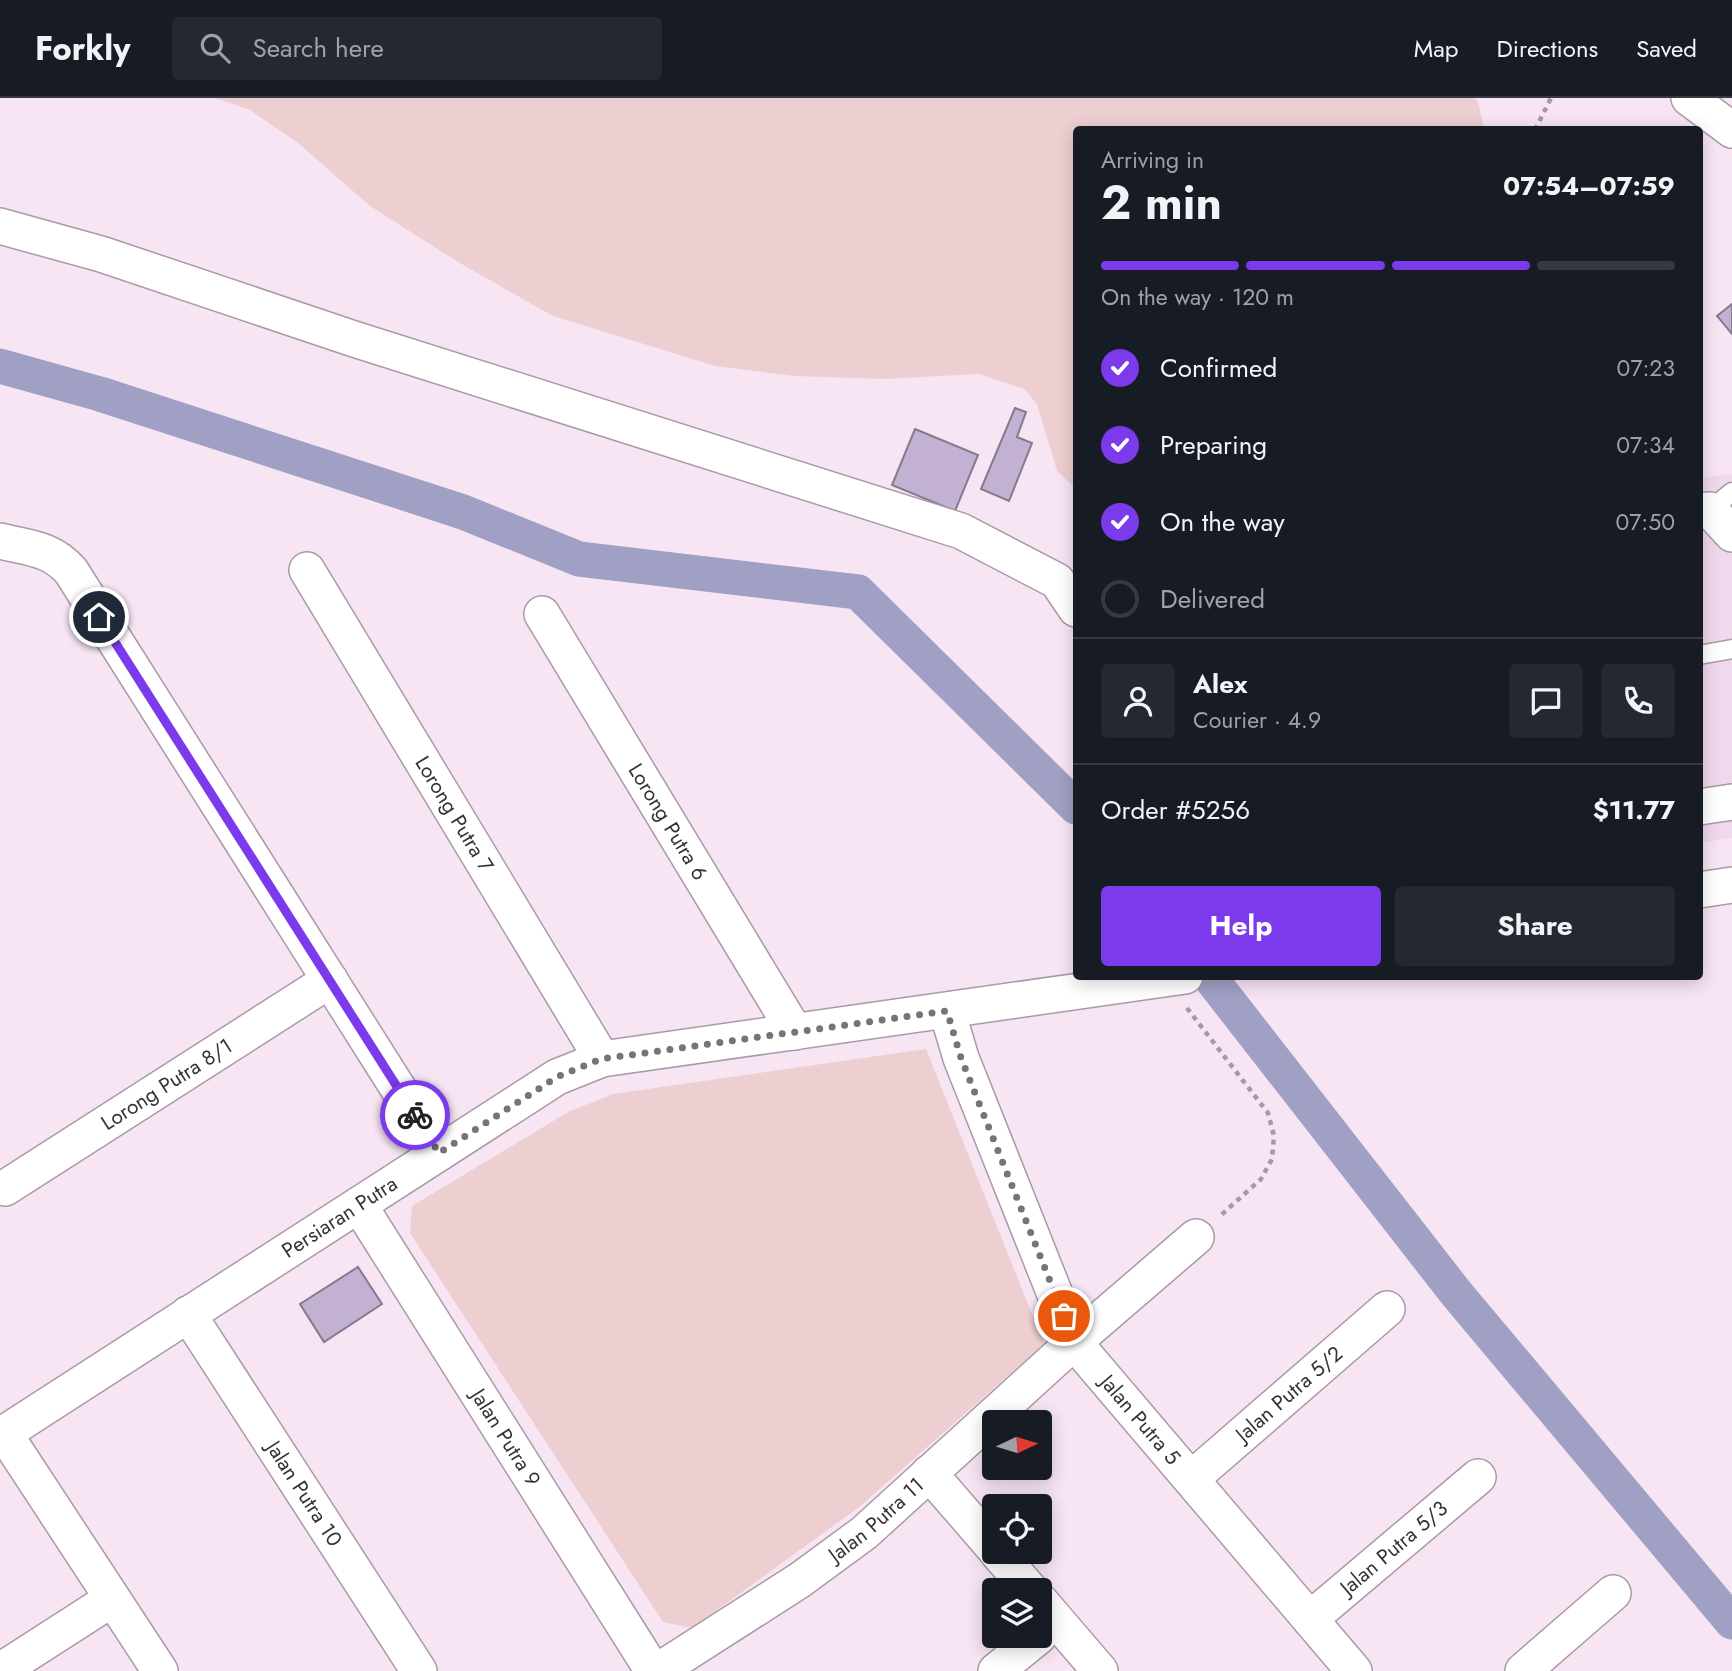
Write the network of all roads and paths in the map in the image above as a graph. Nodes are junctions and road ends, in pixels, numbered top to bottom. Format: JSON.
{"nodes":[{"id":1,"x":1550,"y":98,"type":"edge"},
{"id":2,"x":1689,"y":98,"type":"edge"},
{"id":3,"x":1537,"y":126,"type":"edge"},
{"id":4,"x":1732,"y":130,"type":"edge"},
{"id":5,"x":0,"y":226,"type":"edge"},
{"id":6,"x":0,"y":541,"type":"edge"},
{"id":7,"x":307,"y":570,"type":"dead end"},
{"id":8,"x":1073,"y":605,"type":"edge"},
{"id":9,"x":542,"y":614,"type":"dead end"},
{"id":10,"x":1732,"y":649,"type":"edge"},
{"id":11,"x":1703,"y":653,"type":"edge"},
{"id":12,"x":1732,"y":802,"type":"edge"},
{"id":13,"x":1703,"y":806,"type":"edge"},
{"id":14,"x":1732,"y":885,"type":"edge"},
{"id":15,"x":1703,"y":889,"type":"edge"},
{"id":16,"x":330,"y":980,"type":"junction"},
{"id":17,"x":1161,"y":980,"type":"edge"},
{"id":18,"x":1176,"y":980,"type":"edge"},
{"id":19,"x":947,"y":1011,"type":"junction"},
{"id":20,"x":795,"y":1032,"type":"junction"},
{"id":21,"x":601,"y":1059,"type":"junction"},
{"id":22,"x":439,"y":1153,"type":"junction"},
{"id":23,"x":5,"y":1188,"type":"dead end"},
{"id":24,"x":359,"y":1205,"type":"junction"},
{"id":25,"x":1196,"y":1237,"type":"joint"},
{"id":26,"x":1387,"y":1309,"type":"dead end"},
{"id":27,"x":188,"y":1314,"type":"junction"},
{"id":28,"x":1074,"y":1342,"type":"junction"},
{"id":29,"x":2,"y":1434,"type":"edge"},
{"id":30,"x":929,"y":1474,"type":"junction"},
{"id":31,"x":1478,"y":1477,"type":"dead end"},
{"id":32,"x":1191,"y":1479,"type":"junction"},
{"id":33,"x":982,"y":1534,"type":"edge"},
{"id":34,"x":1008,"y":1564,"type":"edge"},
{"id":35,"x":1020,"y":1578,"type":"edge"},
{"id":36,"x":1613,"y":1593,"type":"dead end"},
{"id":37,"x":111,"y":1599,"type":"junction"},
{"id":38,"x":1310,"y":1619,"type":"junction"},
{"id":39,"x":1052,"y":1631,"type":"edge"},
{"id":40,"x":1019,"y":1648,"type":"edge"},
{"id":41,"x":0,"y":1671,"type":"edge"},
{"id":42,"x":160,"y":1671,"type":"edge"},
{"id":43,"x":419,"y":1671,"type":"edge"},
{"id":44,"x":655,"y":1671,"type":"edge"},
{"id":45,"x":996,"y":1671,"type":"edge"},
{"id":46,"x":1100,"y":1671,"type":"edge"},
{"id":47,"x":1354,"y":1671,"type":"edge"},
{"id":48,"x":1523,"y":1671,"type":"edge"}],
"edges":[{"from":1,"to":3,"type":"path"},
{"from":2,"to":4,"type":"street"},
{"from":5,"to":8,"type":"street"},
{"from":6,"to":16,"type":"street"},
{"from":7,"to":21,"type":"street","name":"Lorong Putra 7"},
{"from":9,"to":20,"type":"street","name":"Lorong Putra 6"},
{"from":10,"to":11,"type":"lane"},
{"from":12,"to":13,"type":"street"},
{"from":14,"to":15,"type":"street"},
{"from":16,"to":22,"type":"street"},
{"from":16,"to":23,"type":"street","name":"Lorong Putra 8/1"},
{"from":17,"to":19,"type":"street","name":"Persiaran Putra"},
{"from":18,"to":25,"type":"path"},
{"from":19,"to":20,"type":"street","name":"Persiaran Putra"},
{"from":19,"to":28,"type":"street","name":"Jalan Putra 5"},
{"from":20,"to":21,"type":"street","name":"Persiaran Putra"},
{"from":21,"to":22,"type":"street","name":"Persiaran Putra"},
{"from":22,"to":24,"type":"street","name":"Persiaran Putra"},
{"from":24,"to":27,"type":"street","name":"Persiaran Putra"},
{"from":24,"to":44,"type":"street","name":"Jalan Putra 9"},
{"from":25,"to":28,"type":"street","name":"Jalan Putra 11"},
{"from":26,"to":32,"type":"street","name":"Jalan Putra 5/2"},
{"from":27,"to":29,"type":"street","name":"Persiaran Putra"},
{"from":27,"to":43,"type":"street","name":"Jalan Putra 10"},
{"from":28,"to":30,"type":"street","name":"Jalan Putra 11"},
{"from":28,"to":32,"type":"street","name":"Jalan Putra 5"},
{"from":29,"to":37,"type":"street"},
{"from":30,"to":33,"type":"street"},
{"from":30,"to":44,"type":"street","name":"Jalan Putra 11"},
{"from":31,"to":38,"type":"street","name":"Jalan Putra 5/3"},
{"from":32,"to":38,"type":"street","name":"Jalan Putra 5"},
{"from":34,"to":35,"type":"street"},
{"from":36,"to":48,"type":"street"},
{"from":37,"to":41,"type":"street"},
{"from":37,"to":42,"type":"street"},
{"from":38,"to":47,"type":"street","name":"Jalan Putra 5"},
{"from":39,"to":46,"type":"street"},
{"from":40,"to":45,"type":"street"}]}
